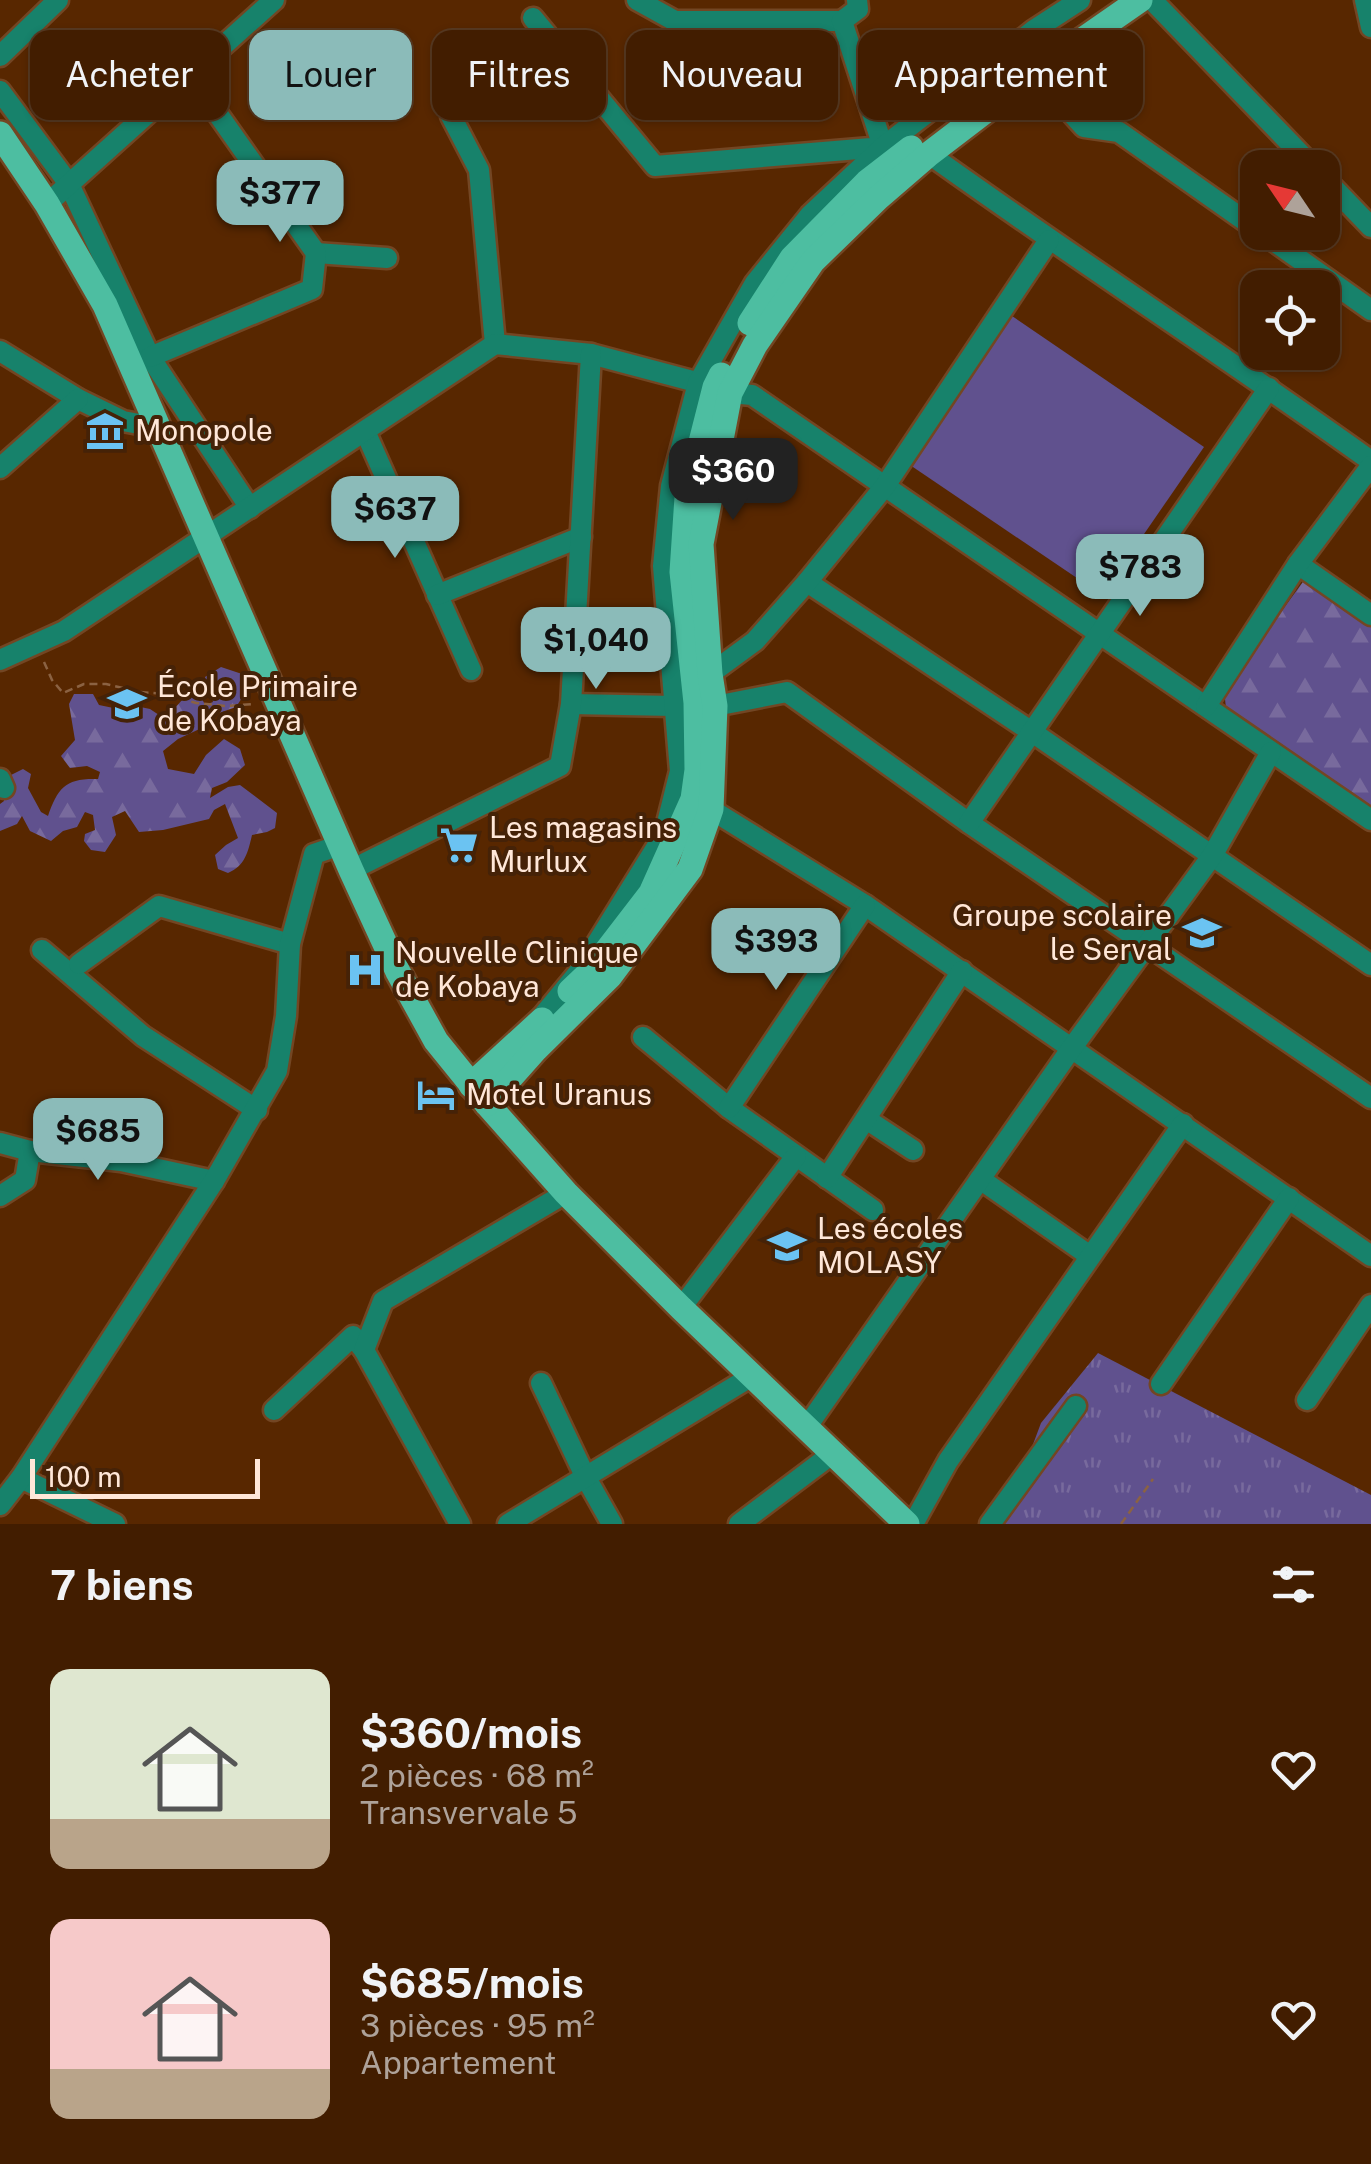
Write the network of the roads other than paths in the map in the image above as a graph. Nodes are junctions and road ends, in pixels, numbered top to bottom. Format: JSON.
{"nodes":[{"id":1,"x":58,"y":0,"type":"edge"},
{"id":2,"x":274,"y":0,"type":"edge"},
{"id":3,"x":637,"y":0,"type":"edge"},
{"id":4,"x":856,"y":0,"type":"edge"},
{"id":5,"x":1080,"y":0,"type":"edge"},
{"id":6,"x":1113,"y":0,"type":"edge"},
{"id":7,"x":1140,"y":0,"type":"edge"},
{"id":8,"x":1152,"y":0,"type":"edge"},
{"id":9,"x":1364,"y":0,"type":"edge"},
{"id":10,"x":533,"y":18,"type":"dead end"},
{"id":11,"x":842,"y":21,"type":"junction"},
{"id":12,"x":1371,"y":27,"type":"edge"},
{"id":13,"x":1097,"y":30,"type":"edge"},
{"id":14,"x":229,"y":41,"type":"edge"},
{"id":15,"x":0,"y":56,"type":"edge"},
{"id":16,"x":0,"y":91,"type":"edge"},
{"id":17,"x":141,"y":120,"type":"edge"},
{"id":18,"x":222,"y":120,"type":"edge"},
{"id":19,"x":454,"y":120,"type":"edge"},
{"id":20,"x":973,"y":120,"type":"edge"},
{"id":21,"x":1078,"y":120,"type":"edge"},
{"id":22,"x":0,"y":134,"type":"edge"},
{"id":23,"x":883,"y":148,"type":"junction"},
{"id":24,"x":1297,"y":150,"type":"edge"},
{"id":25,"x":929,"y":154,"type":"junction"},
{"id":26,"x":69,"y":184,"type":"junction"},
{"id":27,"x":1340,"y":195,"type":"edge"},
{"id":28,"x":47,"y":204,"type":"junction"},
{"id":29,"x":1240,"y":218,"type":"edge"},
{"id":30,"x":1371,"y":227,"type":"edge"},
{"id":31,"x":1049,"y":240,"type":"junction"},
{"id":32,"x":1286,"y":250,"type":"edge"},
{"id":33,"x":316,"y":252,"type":"junction"},
{"id":34,"x":387,"y":258,"type":"dead end"},
{"id":35,"x":1371,"y":310,"type":"edge"},
{"id":36,"x":495,"y":344,"type":"junction"},
{"id":37,"x":0,"y":351,"type":"edge"},
{"id":38,"x":592,"y":354,"type":"junction"},
{"id":39,"x":150,"y":357,"type":"junction"},
{"id":40,"x":715,"y":388,"type":"junction"},
{"id":41,"x":1269,"y":388,"type":"junction"},
{"id":42,"x":78,"y":399,"type":"junction"},
{"id":43,"x":160,"y":428,"type":"junction"},
{"id":44,"x":364,"y":431,"type":"junction"},
{"id":45,"x":1371,"y":463,"type":"edge"},
{"id":46,"x":0,"y":468,"type":"edge"},
{"id":47,"x":885,"y":486,"type":"junction"},
{"id":48,"x":250,"y":508,"type":"junction"},
{"id":49,"x":207,"y":537,"type":"junction"},
{"id":50,"x":580,"y":537,"type":"junction"},
{"id":51,"x":1298,"y":564,"type":"junction"},
{"id":52,"x":807,"y":582,"type":"junction"},
{"id":53,"x":437,"y":595,"type":"junction"},
{"id":54,"x":1371,"y":615,"type":"edge"},
{"id":55,"x":1100,"y":633,"type":"junction"},
{"id":56,"x":0,"y":660,"type":"edge"},
{"id":57,"x":471,"y":670,"type":"dead end"},
{"id":58,"x":710,"y":674,"type":"junction"},
{"id":59,"x":571,"y":704,"type":"junction"},
{"id":60,"x":674,"y":706,"type":"junction"},
{"id":61,"x":715,"y":706,"type":"junction"},
{"id":62,"x":1206,"y":706,"type":"junction"},
{"id":63,"x":1032,"y":732,"type":"junction"},
{"id":64,"x":1272,"y":752,"type":"junction"},
{"id":65,"x":702,"y":804,"type":"junction"},
{"id":66,"x":1371,"y":820,"type":"edge"},
{"id":67,"x":969,"y":822,"type":"junction"},
{"id":68,"x":340,"y":845,"type":"junction"},
{"id":69,"x":1212,"y":856,"type":"junction"},
{"id":70,"x":351,"y":870,"type":"junction"},
{"id":71,"x":866,"y":905,"type":"junction"},
{"id":72,"x":1148,"y":943,"type":"junction"},
{"id":73,"x":290,"y":944,"type":"junction"},
{"id":74,"x":42,"y":950,"type":"dead end"},
{"id":75,"x":79,"y":964,"type":"dead end"},
{"id":76,"x":1371,"y":965,"type":"edge"},
{"id":77,"x":962,"y":971,"type":"junction"},
{"id":78,"x":525,"y":1036,"type":"junction"},
{"id":79,"x":642,"y":1037,"type":"dead end"},
{"id":80,"x":1071,"y":1048,"type":"junction"},
{"id":81,"x":479,"y":1095,"type":"junction"},
{"id":82,"x":1371,"y":1098,"type":"edge"},
{"id":83,"x":729,"y":1108,"type":"junction"},
{"id":84,"x":257,"y":1110,"type":"junction"},
{"id":85,"x":866,"y":1119,"type":"junction"},
{"id":86,"x":1182,"y":1124,"type":"junction"},
{"id":87,"x":0,"y":1143,"type":"edge"},
{"id":88,"x":913,"y":1150,"type":"dead end"},
{"id":89,"x":30,"y":1151,"type":"junction"},
{"id":90,"x":796,"y":1156,"type":"junction"},
{"id":91,"x":827,"y":1178,"type":"junction"},
{"id":92,"x":980,"y":1180,"type":"junction"},
{"id":93,"x":214,"y":1182,"type":"junction"},
{"id":94,"x":566,"y":1194,"type":"junction"},
{"id":95,"x":0,"y":1196,"type":"edge"},
{"id":96,"x":1289,"y":1198,"type":"junction"},
{"id":97,"x":873,"y":1210,"type":"dead end"},
{"id":98,"x":1090,"y":1256,"type":"junction"},
{"id":99,"x":1371,"y":1256,"type":"edge"},
{"id":100,"x":1371,"y":1305,"type":"edge"},
{"id":101,"x":682,"y":1308,"type":"junction"},
{"id":102,"x":364,"y":1350,"type":"junction"},
{"id":103,"x":752,"y":1376,"type":"junction"},
{"id":104,"x":541,"y":1382,"type":"dead end"},
{"id":105,"x":1161,"y":1384,"type":"dead end"},
{"id":106,"x":1307,"y":1400,"type":"dead end"},
{"id":107,"x":1076,"y":1406,"type":"dead end"},
{"id":108,"x":274,"y":1410,"type":"dead end"},
{"id":109,"x":806,"y":1428,"type":"junction"},
{"id":110,"x":832,"y":1454,"type":"junction"},
{"id":111,"x":585,"y":1476,"type":"junction"},
{"id":112,"x":21,"y":1478,"type":"junction"},
{"id":113,"x":0,"y":1505,"type":"edge"},
{"id":114,"x":115,"y":1524,"type":"edge"},
{"id":115,"x":460,"y":1524,"type":"edge"},
{"id":116,"x":508,"y":1524,"type":"edge"},
{"id":117,"x":612,"y":1524,"type":"edge"},
{"id":118,"x":739,"y":1524,"type":"edge"},
{"id":119,"x":910,"y":1524,"type":"edge"},
{"id":120,"x":990,"y":1524,"type":"edge"}],
"edges":[{"from":1,"to":15,"type":"street"},
{"from":2,"to":14,"type":"street"},
{"from":3,"to":11,"type":"street"},
{"from":4,"to":11,"type":"street"},
{"from":5,"to":23,"type":"street"},
{"from":6,"to":40,"type":"main road"},
{"from":7,"to":13,"type":"main road"},
{"from":8,"to":24,"type":"street"},
{"from":9,"to":12,"type":"street"},
{"from":10,"to":23,"type":"street"},
{"from":11,"to":23,"type":"street"},
{"from":16,"to":26,"type":"street"},
{"from":17,"to":26,"type":"street"},
{"from":18,"to":33,"type":"street"},
{"from":19,"to":36,"type":"street"},
{"from":20,"to":25,"type":"main road"},
{"from":21,"to":29,"type":"street"},
{"from":22,"to":28,"type":"main road"},
{"from":23,"to":40,"type":"street"},
{"from":25,"to":31,"type":"street"},
{"from":25,"to":40,"type":"main road"},
{"from":26,"to":28,"type":"street"},
{"from":26,"to":39,"type":"street"},
{"from":27,"to":30,"type":"street"},
{"from":28,"to":43,"type":"main road"},
{"from":31,"to":41,"type":"street"},
{"from":31,"to":47,"type":"street"},
{"from":32,"to":35,"type":"street"},
{"from":33,"to":34,"type":"street"},
{"from":33,"to":39,"type":"street"},
{"from":36,"to":38,"type":"street"},
{"from":36,"to":44,"type":"street"},
{"from":37,"to":42,"type":"street"},
{"from":38,"to":40,"type":"street"},
{"from":38,"to":50,"type":"street"},
{"from":39,"to":48,"type":"street"},
{"from":40,"to":47,"type":"street"},
{"from":40,"to":58,"type":"main road"},
{"from":40,"to":60,"type":"street"},
{"from":40,"to":65,"type":"main road"},
{"from":41,"to":45,"type":"street"},
{"from":41,"to":55,"type":"street"},
{"from":42,"to":43,"type":"street"},
{"from":42,"to":46,"type":"street"},
{"from":43,"to":49,"type":"main road"},
{"from":44,"to":48,"type":"street"},
{"from":44,"to":53,"type":"street"},
{"from":45,"to":51,"type":"street"},
{"from":47,"to":52,"type":"street"},
{"from":47,"to":55,"type":"street"},
{"from":48,"to":49,"type":"street"},
{"from":49,"to":56,"type":"street"},
{"from":49,"to":68,"type":"main road"},
{"from":50,"to":53,"type":"street"},
{"from":50,"to":59,"type":"street"},
{"from":51,"to":54,"type":"street"},
{"from":51,"to":62,"type":"street"},
{"from":52,"to":58,"type":"street"},
{"from":52,"to":63,"type":"street"},
{"from":53,"to":57,"type":"street"},
{"from":55,"to":62,"type":"street"},
{"from":55,"to":63,"type":"street"},
{"from":58,"to":61,"type":"main road"},
{"from":59,"to":60,"type":"street"},
{"from":59,"to":70,"type":"street"},
{"from":60,"to":78,"type":"street"},
{"from":61,"to":65,"type":"main road"},
{"from":61,"to":67,"type":"street"},
{"from":62,"to":64,"type":"street"},
{"from":63,"to":67,"type":"street"},
{"from":63,"to":69,"type":"street"},
{"from":64,"to":66,"type":"street"},
{"from":64,"to":69,"type":"street"},
{"from":65,"to":71,"type":"street"},
{"from":65,"to":78,"type":"main road"},
{"from":65,"to":81,"type":"main road"},
{"from":67,"to":72,"type":"street"},
{"from":68,"to":70,"type":"main road"},
{"from":68,"to":73,"type":"street"},
{"from":69,"to":72,"type":"street"},
{"from":69,"to":76,"type":"street"},
{"from":70,"to":81,"type":"main road"},
{"from":71,"to":77,"type":"street"},
{"from":71,"to":83,"type":"street"},
{"from":72,"to":80,"type":"street"},
{"from":72,"to":82,"type":"street"},
{"from":73,"to":75,"type":"street"},
{"from":73,"to":84,"type":"street"},
{"from":74,"to":84,"type":"street"},
{"from":77,"to":80,"type":"street"},
{"from":77,"to":85,"type":"street"},
{"from":78,"to":81,"type":"main road"},
{"from":79,"to":83,"type":"street"},
{"from":80,"to":86,"type":"street"},
{"from":80,"to":92,"type":"street"},
{"from":81,"to":94,"type":"main road"},
{"from":83,"to":90,"type":"street"},
{"from":84,"to":93,"type":"street"},
{"from":85,"to":88,"type":"street"},
{"from":85,"to":91,"type":"street"},
{"from":86,"to":96,"type":"street"},
{"from":86,"to":98,"type":"street"},
{"from":87,"to":89,"type":"street"},
{"from":89,"to":93,"type":"street"},
{"from":89,"to":95,"type":"street"},
{"from":90,"to":91,"type":"street"},
{"from":90,"to":101,"type":"street"},
{"from":91,"to":97,"type":"street"},
{"from":92,"to":98,"type":"street"},
{"from":92,"to":109,"type":"street"},
{"from":93,"to":112,"type":"street"},
{"from":94,"to":101,"type":"main road"},
{"from":94,"to":102,"type":"street"},
{"from":96,"to":99,"type":"street"},
{"from":96,"to":105,"type":"street"},
{"from":98,"to":119,"type":"street"},
{"from":100,"to":106,"type":"street"},
{"from":101,"to":103,"type":"main road"},
{"from":102,"to":108,"type":"street"},
{"from":102,"to":115,"type":"street"},
{"from":103,"to":109,"type":"main road"},
{"from":103,"to":111,"type":"street"},
{"from":104,"to":111,"type":"street"},
{"from":107,"to":120,"type":"street"},
{"from":109,"to":110,"type":"main road"},
{"from":110,"to":118,"type":"street"},
{"from":110,"to":119,"type":"main road"},
{"from":111,"to":116,"type":"street"},
{"from":111,"to":117,"type":"street"},
{"from":112,"to":113,"type":"street"},
{"from":112,"to":114,"type":"street"}]}
